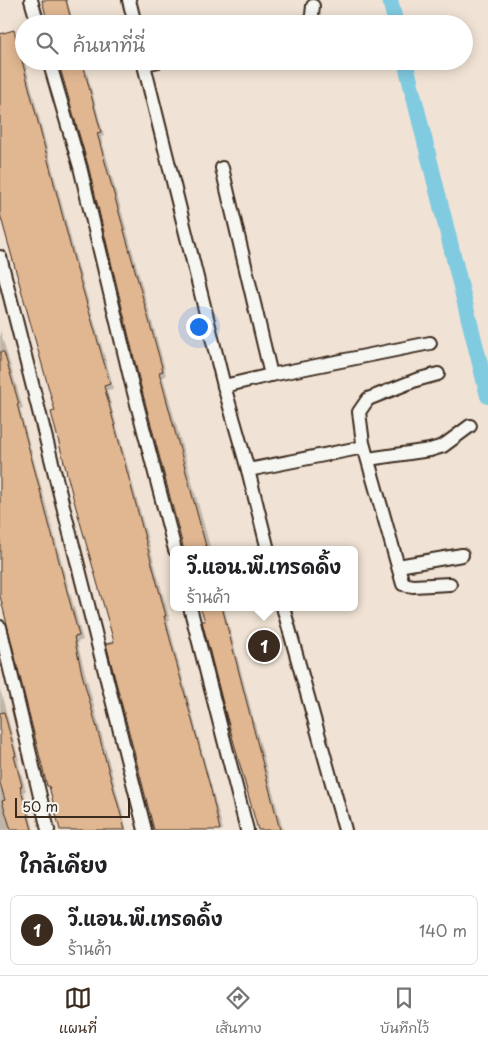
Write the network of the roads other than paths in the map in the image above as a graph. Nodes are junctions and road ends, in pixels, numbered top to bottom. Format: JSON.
{"nodes":[{"id":1,"x":31,"y":0,"type":"edge"},
{"id":2,"x":129,"y":0,"type":"edge"},
{"id":3,"x":313,"y":6,"type":"dead end"},
{"id":4,"x":35,"y":15,"type":"edge"},
{"id":5,"x":132,"y":15,"type":"edge"},
{"id":6,"x":312,"y":15,"type":"edge"},
{"id":7,"x":52,"y":70,"type":"edge"},
{"id":8,"x":146,"y":70,"type":"edge"},
{"id":9,"x":222,"y":168,"type":"dead end"},
{"id":10,"x":0,"y":258,"type":"edge"},
{"id":11,"x":430,"y":343,"type":"dead end"},
{"id":12,"x":438,"y":374,"type":"dead end"},
{"id":13,"x":271,"y":375,"type":"junction"},
{"id":14,"x":224,"y":386,"type":"junction"},
{"id":15,"x":470,"y":426,"type":"dead end"},
{"id":16,"x":366,"y":453,"type":"junction"},
{"id":17,"x":248,"y":470,"type":"junction"},
{"id":18,"x":174,"y":546,"type":"edge"},
{"id":19,"x":267,"y":546,"type":"edge"},
{"id":20,"x":462,"y":554,"type":"dead end"},
{"id":21,"x":398,"y":566,"type":"junction"},
{"id":22,"x":450,"y":584,"type":"dead end"},
{"id":23,"x":191,"y":611,"type":"edge"},
{"id":24,"x":284,"y":611,"type":"edge"},
{"id":25,"x":0,"y":627,"type":"edge"},
{"id":26,"x":48,"y":830,"type":"edge"},
{"id":27,"x":145,"y":830,"type":"edge"},
{"id":28,"x":247,"y":830,"type":"edge"},
{"id":29,"x":345,"y":830,"type":"edge"}],
"edges":[{"from":1,"to":4,"type":"street"},
{"from":2,"to":5,"type":"street"},
{"from":3,"to":6,"type":"street"},
{"from":7,"to":18,"type":"street"},
{"from":8,"to":14,"type":"street"},
{"from":9,"to":13,"type":"street"},
{"from":10,"to":27,"type":"street"},
{"from":11,"to":13,"type":"street"},
{"from":12,"to":16,"type":"street"},
{"from":13,"to":14,"type":"street"},
{"from":14,"to":17,"type":"street"},
{"from":15,"to":16,"type":"street"},
{"from":16,"to":17,"type":"street"},
{"from":16,"to":21,"type":"street"},
{"from":17,"to":19,"type":"street"},
{"from":20,"to":21,"type":"street"},
{"from":21,"to":22,"type":"street"},
{"from":23,"to":28,"type":"street"},
{"from":24,"to":29,"type":"street"},
{"from":25,"to":26,"type":"street"}]}
